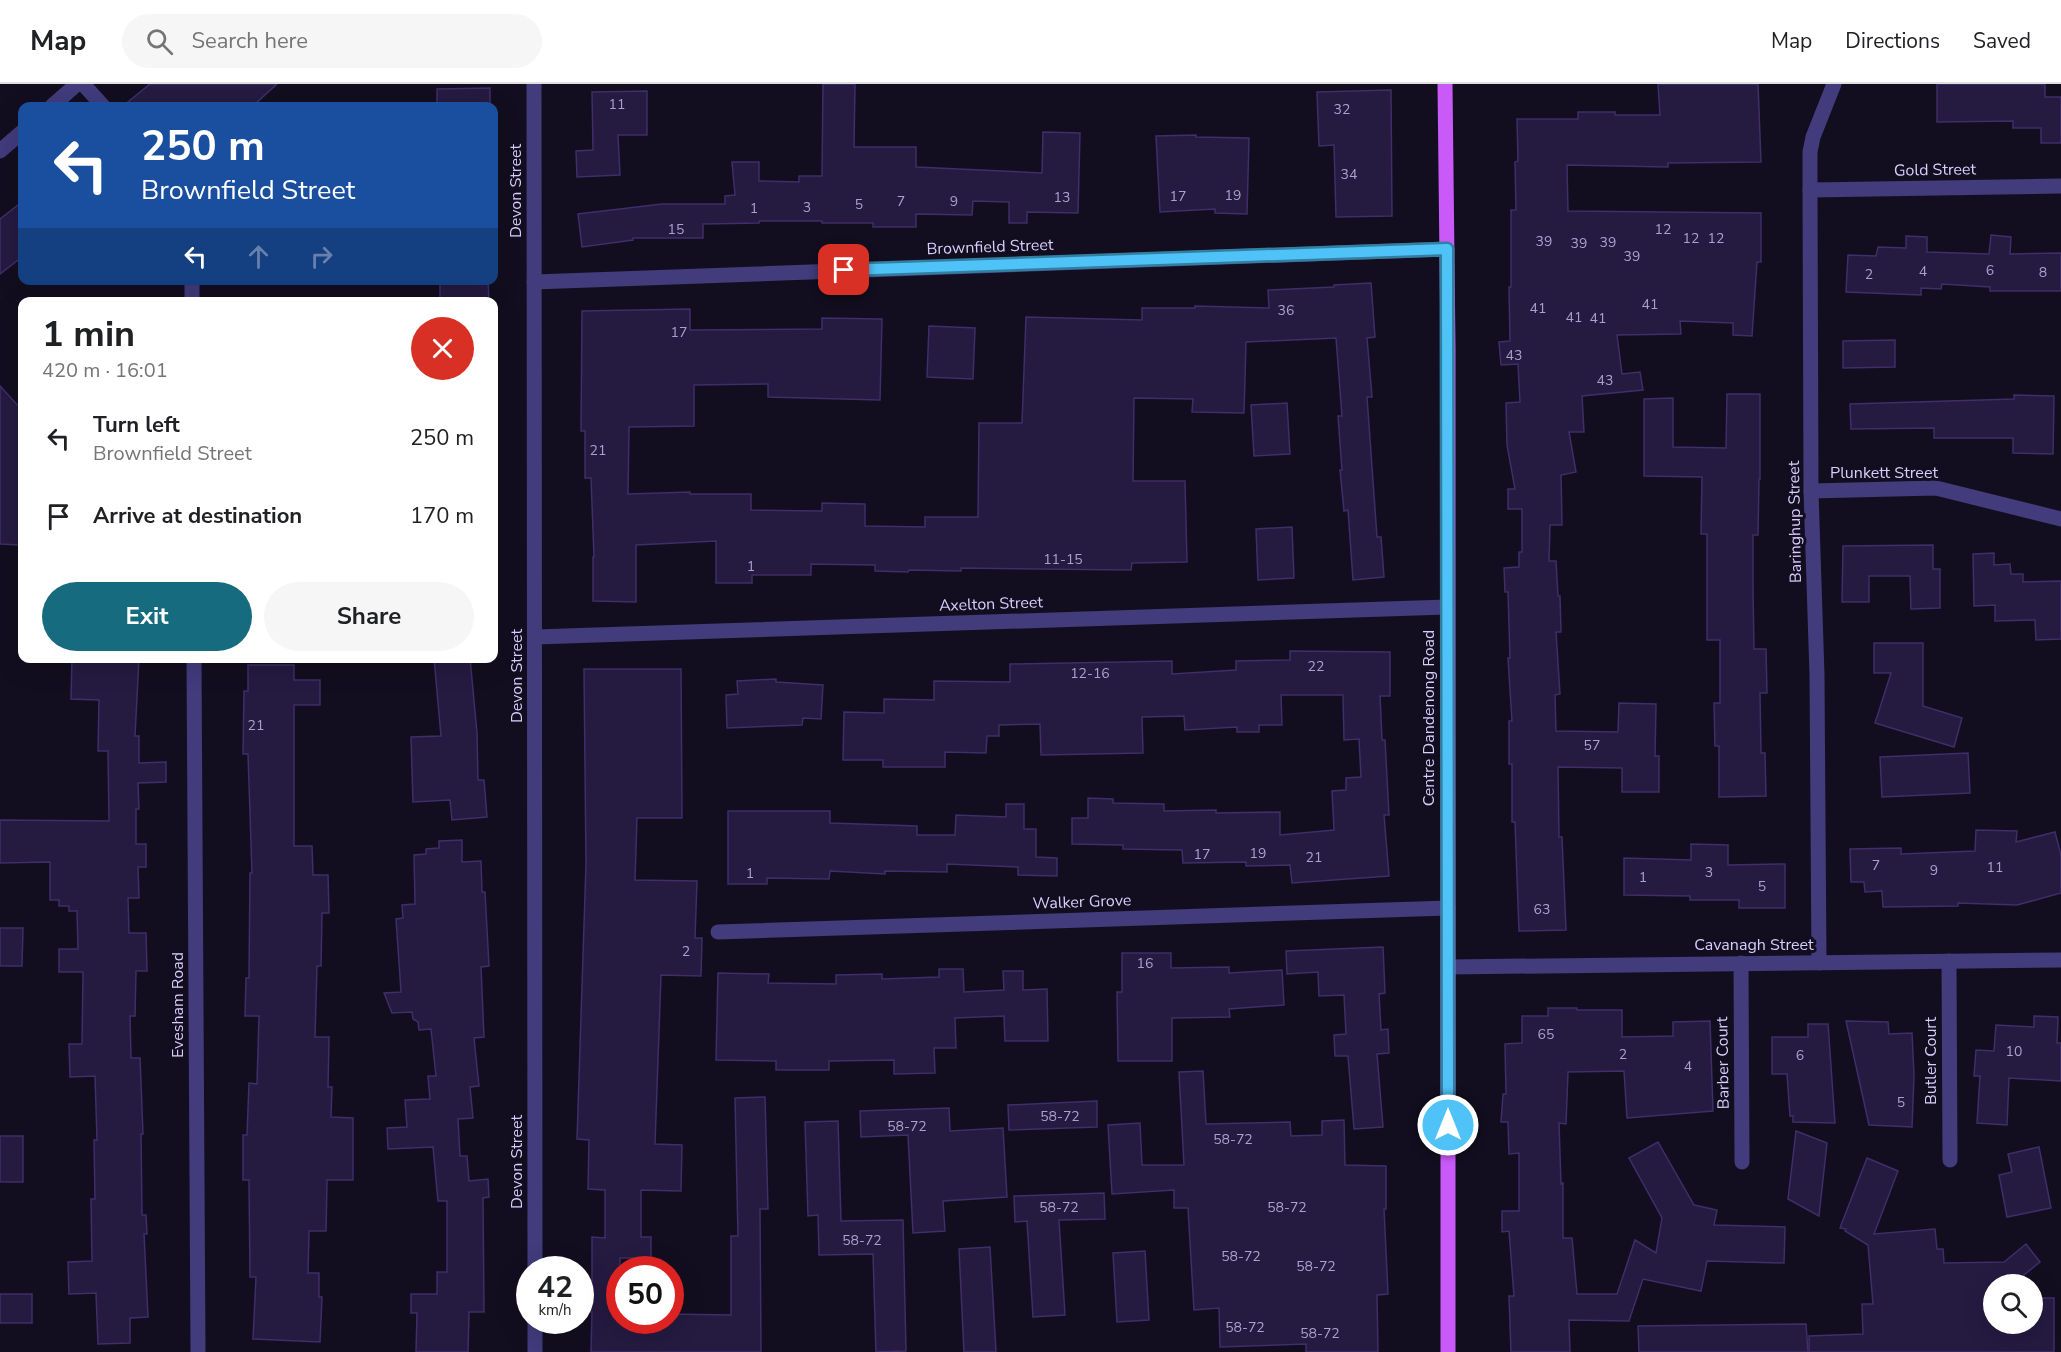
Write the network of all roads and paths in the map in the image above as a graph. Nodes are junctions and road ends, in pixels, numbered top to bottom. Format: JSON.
{"nodes":[{"id":1,"x":78,"y":84,"type":"edge"},
{"id":2,"x":83,"y":84,"type":"edge"},
{"id":3,"x":534,"y":84,"type":"edge"},
{"id":4,"x":1445,"y":84,"type":"edge"},
{"id":5,"x":1834,"y":84,"type":"edge"},
{"id":6,"x":57,"y":102,"type":"edge"},
{"id":7,"x":99,"y":102,"type":"edge"},
{"id":8,"x":18,"y":135,"type":"edge"},
{"id":9,"x":0,"y":151,"type":"edge"},
{"id":10,"x":2061,"y":186,"type":"edge"},
{"id":11,"x":1810,"y":190,"type":"junction"},
{"id":12,"x":1447,"y":249,"type":"junction"},
{"id":13,"x":534,"y":282,"type":"junction"},
{"id":14,"x":1811,"y":491,"type":"junction"},
{"id":15,"x":2061,"y":519,"type":"edge"},
{"id":16,"x":1447,"y":607,"type":"junction"},
{"id":17,"x":536,"y":637,"type":"junction"},
{"id":18,"x":194,"y":663,"type":"edge"},
{"id":19,"x":1448,"y":908,"type":"junction"},
{"id":20,"x":718,"y":932,"type":"dead end"},
{"id":21,"x":2061,"y":960,"type":"edge"},
{"id":22,"x":1949,"y":961,"type":"junction"},
{"id":23,"x":1741,"y":963,"type":"junction"},
{"id":24,"x":1819,"y":963,"type":"junction"},
{"id":25,"x":1448,"y":967,"type":"junction"},
{"id":26,"x":1950,"y":1160,"type":"dead end"},
{"id":27,"x":1742,"y":1162,"type":"dead end"},
{"id":28,"x":535,"y":1256,"type":"edge"},
{"id":29,"x":535,"y":1334,"type":"edge"},
{"id":30,"x":198,"y":1352,"type":"edge"},
{"id":31,"x":535,"y":1352,"type":"edge"},
{"id":32,"x":1448,"y":1352,"type":"edge"}],
"edges":[{"from":1,"to":6,"type":"street"},
{"from":2,"to":7,"type":"street"},
{"from":3,"to":13,"type":"street","name":"Devon Street"},
{"from":4,"to":12,"type":"main road","name":"Centre Dandenong Road"},
{"from":5,"to":11,"type":"street","name":"Baringhup Street"},
{"from":8,"to":9,"type":"street"},
{"from":10,"to":11,"type":"street","name":"Gold Street"},
{"from":11,"to":14,"type":"street","name":"Baringhup Street"},
{"from":12,"to":13,"type":"street","name":"Brownfield Street"},
{"from":12,"to":16,"type":"main road","name":"Centre Dandenong Road"},
{"from":13,"to":17,"type":"street","name":"Devon Street"},
{"from":14,"to":15,"type":"street","name":"Plunkett Street"},
{"from":14,"to":24,"type":"street","name":"Baringhup Street"},
{"from":16,"to":17,"type":"street","name":"Axelton Street"},
{"from":16,"to":19,"type":"main road","name":"Centre Dandenong Road"},
{"from":17,"to":28,"type":"street","name":"Devon Street"},
{"from":18,"to":30,"type":"street","name":"Evesham Road"},
{"from":19,"to":20,"type":"street","name":"Walker Grove"},
{"from":19,"to":25,"type":"main road","name":"Centre Dandenong Road"},
{"from":21,"to":22,"type":"street","name":"Cavanagh Street"},
{"from":22,"to":24,"type":"street","name":"Cavanagh Street"},
{"from":22,"to":26,"type":"street","name":"Butler Court"},
{"from":23,"to":24,"type":"street","name":"Cavanagh Street"},
{"from":23,"to":25,"type":"street","name":"Cavanagh Street"},
{"from":23,"to":27,"type":"street","name":"Barber Court"},
{"from":25,"to":32,"type":"main road","name":"Centre Dandenong Road"},
{"from":29,"to":31,"type":"street"}]}
